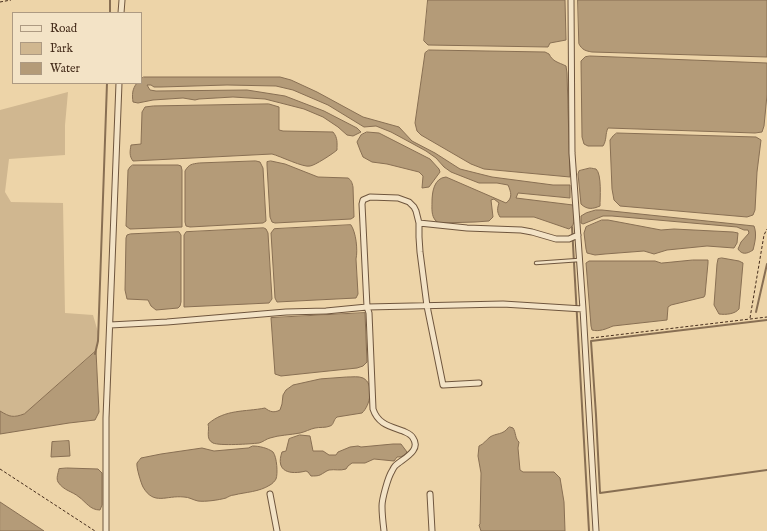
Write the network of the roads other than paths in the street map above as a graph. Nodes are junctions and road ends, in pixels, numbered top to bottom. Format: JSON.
{"nodes":[{"id":1,"x":122,"y":0,"type":"edge"},
{"id":2,"x":571,"y":0,"type":"edge"},
{"id":3,"x":121,"y":12,"type":"edge"},
{"id":4,"x":119,"y":84,"type":"edge"},
{"id":5,"x":419,"y":223,"type":"junction"},
{"id":6,"x":578,"y":235,"type":"junction"},
{"id":7,"x":580,"y":260,"type":"junction"},
{"id":8,"x":536,"y":263,"type":"dead end"},
{"id":9,"x":427,"y":306,"type":"junction"},
{"id":10,"x":367,"y":307,"type":"junction"},
{"id":11,"x":583,"y":309,"type":"junction"},
{"id":12,"x":110,"y":324,"type":"junction"},
{"id":13,"x":480,"y":383,"type":"dead end"},
{"id":14,"x":270,"y":494,"type":"dead end"},
{"id":15,"x":430,"y":494,"type":"dead end"},
{"id":16,"x":106,"y":531,"type":"edge"},
{"id":17,"x":277,"y":531,"type":"edge"},
{"id":18,"x":384,"y":531,"type":"edge"},
{"id":19,"x":432,"y":531,"type":"edge"},
{"id":20,"x":596,"y":531,"type":"edge"}],
"edges":[{"from":1,"to":3,"type":"street"},
{"from":2,"to":6,"type":"street"},
{"from":4,"to":12,"type":"street"},
{"from":5,"to":6,"type":"street"},
{"from":5,"to":9,"type":"street"},
{"from":5,"to":10,"type":"street"},
{"from":6,"to":7,"type":"street"},
{"from":7,"to":8,"type":"lane"},
{"from":7,"to":11,"type":"street"},
{"from":9,"to":10,"type":"street"},
{"from":9,"to":11,"type":"street"},
{"from":9,"to":13,"type":"street"},
{"from":10,"to":12,"type":"street"},
{"from":10,"to":18,"type":"street"},
{"from":11,"to":20,"type":"street"},
{"from":12,"to":16,"type":"street"},
{"from":14,"to":17,"type":"street"},
{"from":15,"to":19,"type":"street"}]}
